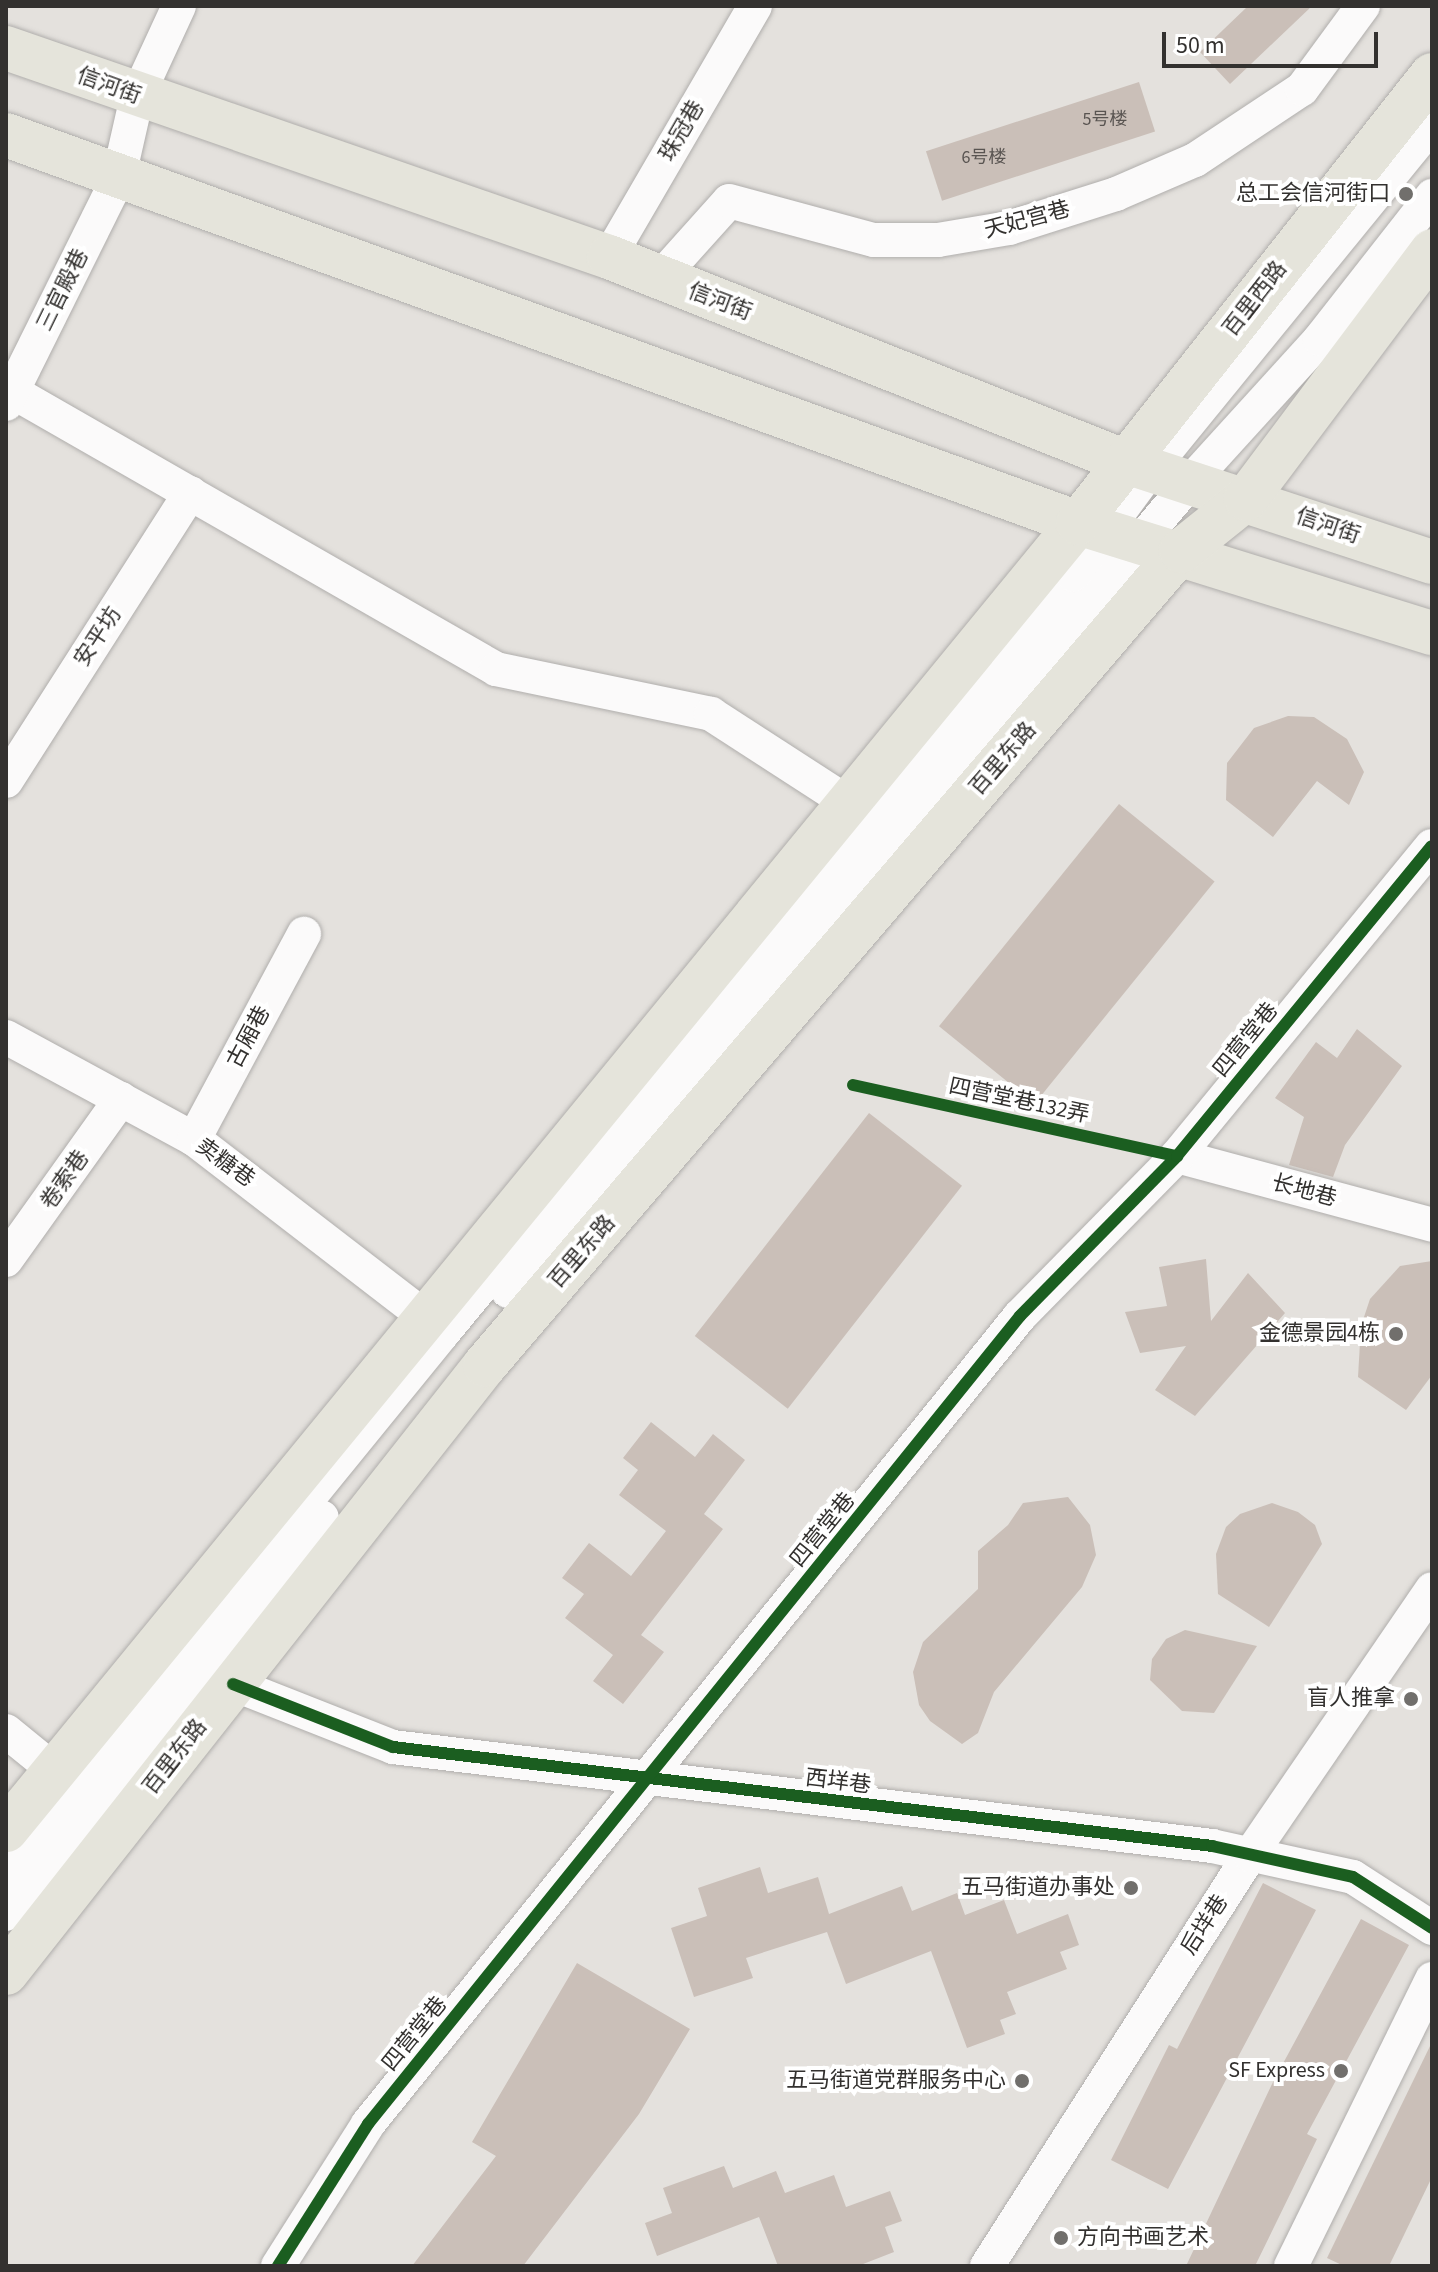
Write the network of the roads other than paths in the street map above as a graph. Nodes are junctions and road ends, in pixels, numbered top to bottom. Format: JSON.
{"nodes":[{"id":1,"x":179,"y":6,"type":"edge"},
{"id":2,"x":755,"y":6,"type":"edge"},
{"id":3,"x":1363,"y":6,"type":"edge"},
{"id":4,"x":6,"y":48,"type":"edge"},
{"id":5,"x":1432,"y":75,"type":"edge"},
{"id":6,"x":137,"y":97,"type":"junction"},
{"id":7,"x":1432,"y":124,"type":"edge"},
{"id":8,"x":6,"y":135,"type":"edge"},
{"id":9,"x":119,"y":176,"type":"junction"},
{"id":10,"x":1432,"y":196,"type":"edge"},
{"id":11,"x":1432,"y":251,"type":"edge"},
{"id":12,"x":609,"y":257,"type":"junction"},
{"id":13,"x":660,"y":278,"type":"junction"},
{"id":14,"x":10,"y":398,"type":"edge"},
{"id":15,"x":1156,"y":471,"type":"junction"},
{"id":16,"x":190,"y":493,"type":"junction"},
{"id":17,"x":1246,"y":499,"type":"junction"},
{"id":18,"x":1127,"y":537,"type":"junction"},
{"id":19,"x":1432,"y":562,"type":"edge"},
{"id":20,"x":1432,"y":633,"type":"edge"},
{"id":21,"x":6,"y":781,"type":"edge"},
{"id":22,"x":847,"y":802,"type":"junction"},
{"id":23,"x":1432,"y":846,"type":"edge"},
{"id":24,"x":304,"y":934,"type":"dead end"},
{"id":25,"x":6,"y":1037,"type":"edge"},
{"id":26,"x":121,"y":1099,"type":"junction"},
{"id":27,"x":194,"y":1139,"type":"junction"},
{"id":28,"x":1177,"y":1156,"type":"junction"},
{"id":29,"x":1432,"y":1225,"type":"edge"},
{"id":30,"x":6,"y":1260,"type":"edge"},
{"id":31,"x":425,"y":1317,"type":"junction"},
{"id":32,"x":1432,"y":1589,"type":"edge"},
{"id":33,"x":233,"y":1684,"type":"junction"},
{"id":34,"x":6,"y":1731,"type":"edge"},
{"id":35,"x":54,"y":1770,"type":"junction"},
{"id":36,"x":648,"y":1780,"type":"junction"},
{"id":37,"x":6,"y":1830,"type":"edge"},
{"id":38,"x":1250,"y":1855,"type":"junction"},
{"id":39,"x":6,"y":1870,"type":"edge"},
{"id":40,"x":6,"y":1914,"type":"edge"},
{"id":41,"x":1432,"y":1928,"type":"edge"},
{"id":42,"x":6,"y":1973,"type":"edge"},
{"id":43,"x":1432,"y":1979,"type":"edge"},
{"id":44,"x":278,"y":2266,"type":"edge"},
{"id":45,"x":987,"y":2266,"type":"edge"},
{"id":46,"x":1291,"y":2266,"type":"edge"}],
"edges":[{"from":1,"to":6,"type":"street","name":"三官殿巷"},
{"from":2,"to":12,"type":"street","name":"珠冠巷"},
{"from":3,"to":13,"type":"street","name":"天妃宫巷"},
{"from":4,"to":6,"type":"main road","name":"信河街"},
{"from":5,"to":15,"type":"main road","name":"百里西路"},
{"from":6,"to":9,"type":"street","name":"三官殿巷"},
{"from":6,"to":12,"type":"main road","name":"信河街"},
{"from":7,"to":15,"type":"street"},
{"from":8,"to":9,"type":"main road"},
{"from":9,"to":14,"type":"street","name":"三官殿巷"},
{"from":9,"to":18,"type":"main road"},
{"from":10,"to":15,"type":"street"},
{"from":11,"to":17,"type":"main road"},
{"from":12,"to":13,"type":"main road","name":"信河街"},
{"from":13,"to":15,"type":"main road","name":"信河街"},
{"from":14,"to":16,"type":"street"},
{"from":15,"to":17,"type":"main road","name":"信河街"},
{"from":15,"to":18,"type":"main road","name":"百里西路"},
{"from":15,"to":18,"type":"street"},
{"from":16,"to":21,"type":"street","name":"安平坊"},
{"from":16,"to":22,"type":"street"},
{"from":17,"to":18,"type":"main road"},
{"from":17,"to":19,"type":"main road","name":"信河街"},
{"from":18,"to":20,"type":"main road"},
{"from":18,"to":22,"type":"main road"},
{"from":18,"to":33,"type":"main road","name":"百里东路"},
{"from":18,"to":39,"type":"street"},
{"from":18,"to":40,"type":"street"},
{"from":22,"to":31,"type":"main road"},
{"from":23,"to":28,"type":"street","name":"四营堂巷"},
{"from":24,"to":27,"type":"street","name":"古厢巷"},
{"from":25,"to":26,"type":"street","name":"卖糖巷"},
{"from":26,"to":27,"type":"street","name":"卖糖巷"},
{"from":26,"to":30,"type":"street","name":"卷索巷"},
{"from":27,"to":31,"type":"street","name":"卖糖巷"},
{"from":28,"to":29,"type":"street","name":"长地巷"},
{"from":28,"to":36,"type":"street","name":"四营堂巷"},
{"from":31,"to":35,"type":"main road"},
{"from":32,"to":38,"type":"street","name":"后垟巷"},
{"from":33,"to":36,"type":"street","name":"西垟巷"},
{"from":33,"to":42,"type":"main road","name":"百里东路"},
{"from":34,"to":35,"type":"street"},
{"from":35,"to":37,"type":"main road"},
{"from":36,"to":38,"type":"street","name":"西垟巷"},
{"from":36,"to":44,"type":"street","name":"四营堂巷"},
{"from":38,"to":41,"type":"street","name":"西垟巷"},
{"from":38,"to":45,"type":"street","name":"后垟巷"},
{"from":43,"to":46,"type":"street"}]}
